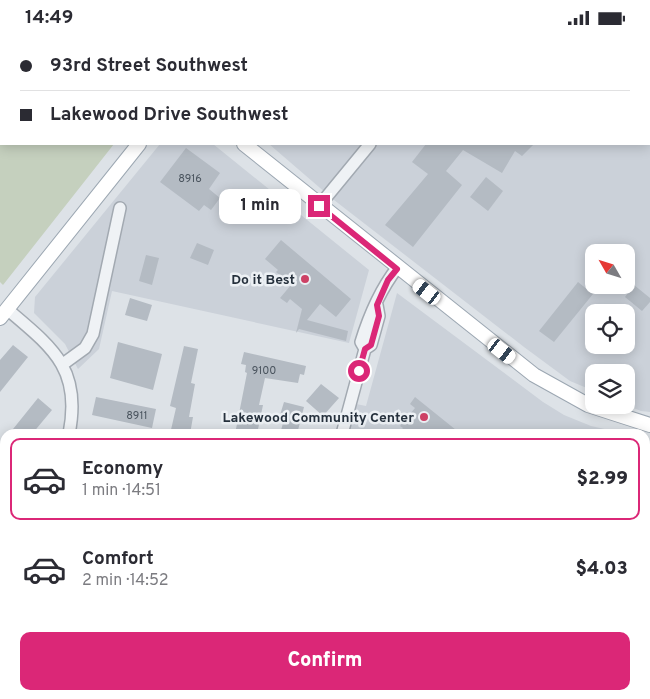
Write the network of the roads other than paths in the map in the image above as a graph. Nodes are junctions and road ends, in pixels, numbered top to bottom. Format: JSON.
{"nodes":[{"id":1,"x":138,"y":145,"type":"edge"},
{"id":2,"x":245,"y":145,"type":"edge"},
{"id":3,"x":369,"y":145,"type":"edge"},
{"id":4,"x":319,"y":206,"type":"junction"},
{"id":5,"x":120,"y":208,"type":"dead end"},
{"id":6,"x":397,"y":269,"type":"junction"},
{"id":7,"x":4,"y":313,"type":"edge"},
{"id":8,"x":63,"y":364,"type":"junction"},
{"id":9,"x":650,"y":425,"type":"edge"},
{"id":10,"x":69,"y":429,"type":"edge"},
{"id":11,"x":343,"y":429,"type":"edge"}],
"edges":[{"from":1,"to":7,"type":"main road"},
{"from":2,"to":4,"type":"main road"},
{"from":3,"to":4,"type":"street"},
{"from":4,"to":6,"type":"main road"},
{"from":5,"to":8,"type":"street"},
{"from":6,"to":9,"type":"main road"},
{"from":6,"to":11,"type":"street"},
{"from":7,"to":8,"type":"street"},
{"from":8,"to":10,"type":"street"}]}
